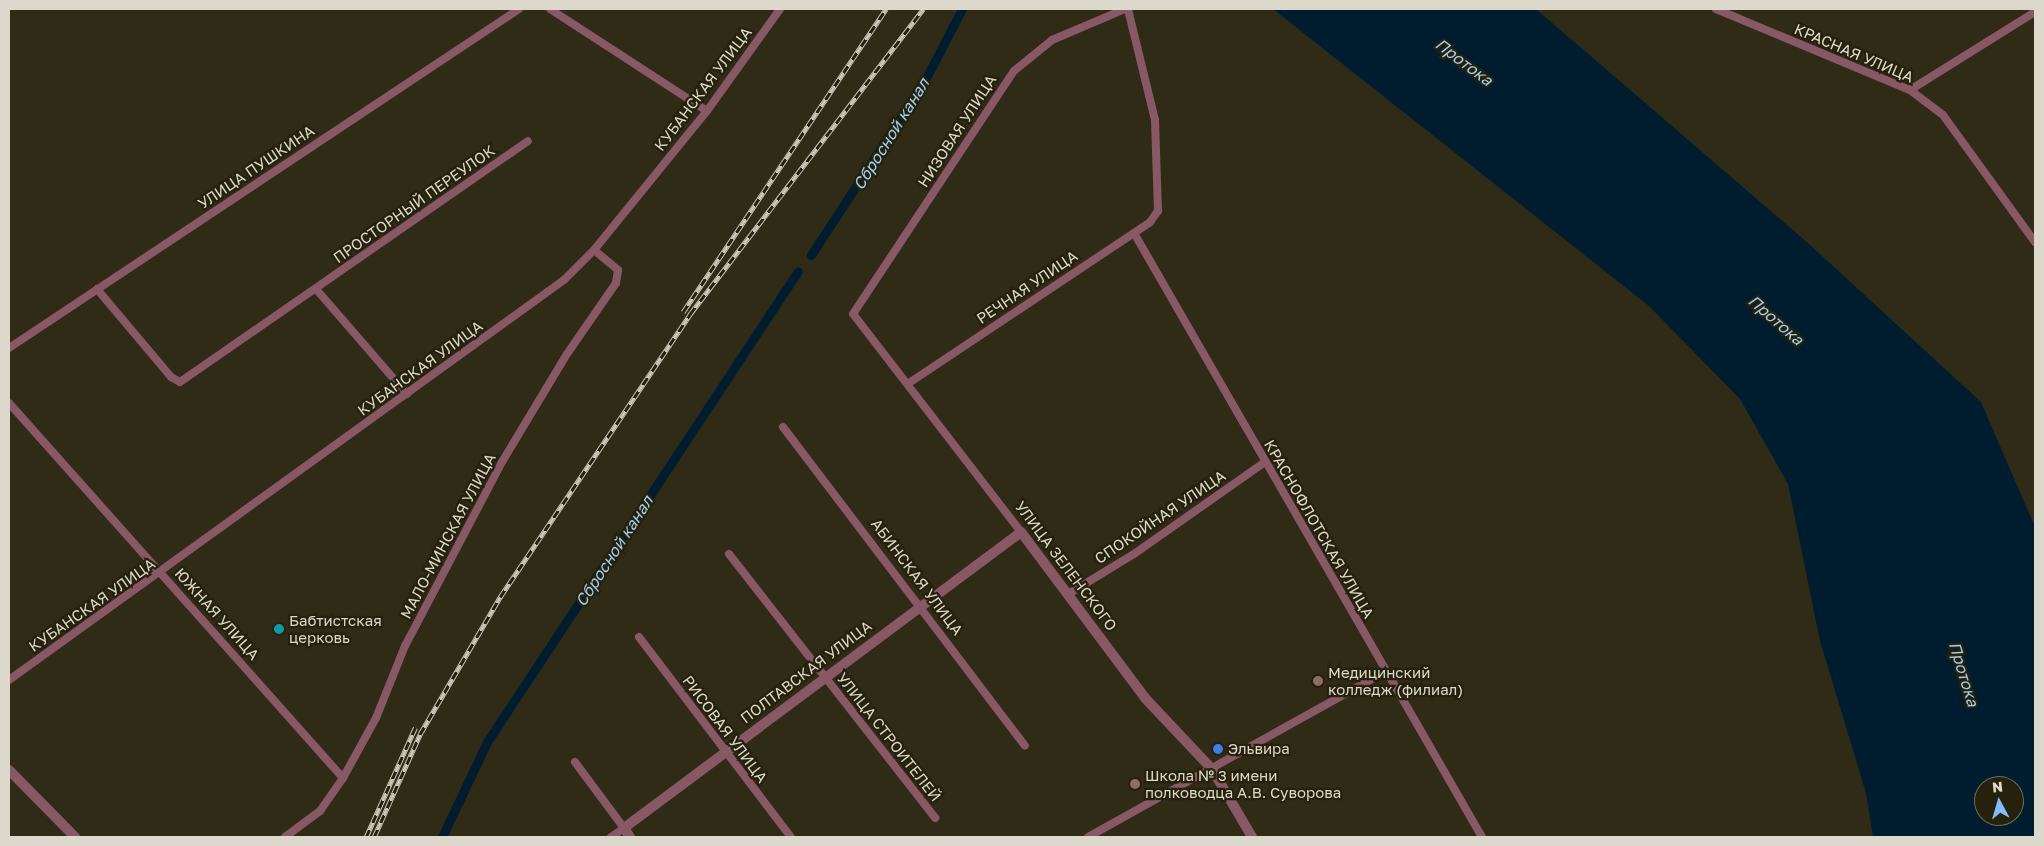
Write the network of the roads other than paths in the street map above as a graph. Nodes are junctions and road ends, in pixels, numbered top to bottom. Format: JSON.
{"nodes":[{"id":1,"x":519,"y":9,"type":"edge"},
{"id":2,"x":550,"y":9,"type":"edge"},
{"id":3,"x":780,"y":9,"type":"edge"},
{"id":4,"x":1127,"y":9,"type":"edge"},
{"id":5,"x":1716,"y":9,"type":"edge"},
{"id":6,"x":2035,"y":12,"type":"edge"},
{"id":7,"x":1910,"y":90,"type":"junction"},
{"id":8,"x":707,"y":111,"type":"junction"},
{"id":9,"x":528,"y":141,"type":"dead end"},
{"id":10,"x":1134,"y":232,"type":"junction"},
{"id":11,"x":2035,"y":242,"type":"edge"},
{"id":12,"x":594,"y":250,"type":"junction"},
{"id":13,"x":97,"y":289,"type":"junction"},
{"id":14,"x":316,"y":289,"type":"junction"},
{"id":15,"x":853,"y":314,"type":"joint"},
{"id":16,"x":9,"y":348,"type":"edge"},
{"id":17,"x":909,"y":383,"type":"junction"},
{"id":18,"x":407,"y":394,"type":"junction"},
{"id":19,"x":9,"y":403,"type":"edge"},
{"id":20,"x":783,"y":427,"type":"dead end"},
{"id":21,"x":1265,"y":462,"type":"junction"},
{"id":22,"x":1021,"y":532,"type":"junction"},
{"id":23,"x":729,"y":554,"type":"dead end"},
{"id":24,"x":162,"y":573,"type":"junction"},
{"id":25,"x":1070,"y":593,"type":"junction"},
{"id":26,"x":921,"y":604,"type":"junction"},
{"id":27,"x":639,"y":637,"type":"dead end"},
{"id":28,"x":1384,"y":672,"type":"junction"},
{"id":29,"x":825,"y":676,"type":"junction"},
{"id":30,"x":9,"y":680,"type":"edge"},
{"id":31,"x":1026,"y":746,"type":"dead end"},
{"id":32,"x":724,"y":753,"type":"junction"},
{"id":33,"x":575,"y":762,"type":"dead end"},
{"id":34,"x":1212,"y":769,"type":"junction"},
{"id":35,"x":9,"y":770,"type":"edge"},
{"id":36,"x":343,"y":778,"type":"junction"},
{"id":37,"x":935,"y":818,"type":"dead end"},
{"id":38,"x":627,"y":833,"type":"edge"},
{"id":39,"x":76,"y":837,"type":"edge"},
{"id":40,"x":285,"y":837,"type":"edge"},
{"id":41,"x":611,"y":837,"type":"edge"},
{"id":42,"x":791,"y":837,"type":"edge"},
{"id":43,"x":1088,"y":837,"type":"edge"},
{"id":44,"x":1252,"y":837,"type":"edge"},
{"id":45,"x":1482,"y":837,"type":"edge"}],
"edges":[{"from":1,"to":13,"type":"street","name":"УЛИЦА ПУШКИНА"},
{"from":2,"to":8,"type":"street"},
{"from":3,"to":8,"type":"street","name":"КУБАНСКАЯ УЛИЦА"},
{"from":4,"to":10,"type":"street","name":"РЕЧНАЯ УЛИЦА"},
{"from":4,"to":15,"type":"street","name":"НИЗОВАЯ УЛИЦА"},
{"from":5,"to":7,"type":"street","name":"КРАСНАЯ УЛИЦА"},
{"from":6,"to":7,"type":"street"},
{"from":7,"to":11,"type":"street","name":"КРАСНАЯ УЛИЦА"},
{"from":8,"to":12,"type":"street","name":"КУБАНСКАЯ УЛИЦА"},
{"from":9,"to":14,"type":"street","name":"ПРОСТОРНЫЙ ПЕРЕУЛОК"},
{"from":10,"to":17,"type":"street","name":"РЕЧНАЯ УЛИЦА"},
{"from":10,"to":21,"type":"street","name":"КРАСНОФЛОТСКАЯ УЛИЦА"},
{"from":12,"to":18,"type":"street","name":"КУБАНСКАЯ УЛИЦА"},
{"from":12,"to":36,"type":"street","name":"МАЛО-МИНСКАЯ УЛИЦА"},
{"from":13,"to":14,"type":"street","name":"ПРОСТОРНЫЙ ПЕРЕУЛОК"},
{"from":13,"to":16,"type":"street","name":"УЛИЦА ПУШКИНА"},
{"from":14,"to":18,"type":"street"},
{"from":15,"to":17,"type":"street","name":"УЛИЦА ЗЕЛЕНСКОГО"},
{"from":17,"to":22,"type":"street","name":"УЛИЦА ЗЕЛЕНСКОГО"},
{"from":18,"to":24,"type":"street","name":"КУБАНСКАЯ УЛИЦА"},
{"from":19,"to":24,"type":"street","name":"ЮЖНАЯ УЛИЦА"},
{"from":20,"to":26,"type":"street","name":"АБИНСКАЯ УЛИЦА"},
{"from":21,"to":25,"type":"street","name":"СПОКОЙНАЯ УЛИЦА"},
{"from":21,"to":28,"type":"street","name":"КРАСНОФЛОТСКАЯ УЛИЦА"},
{"from":22,"to":25,"type":"street","name":"УЛИЦА ЗЕЛЕНСКОГО"},
{"from":22,"to":26,"type":"street","name":"ПОЛТАВСКАЯ УЛИЦА"},
{"from":23,"to":29,"type":"street","name":"УЛИЦА СТРОИТЕЛЕЙ"},
{"from":24,"to":30,"type":"street","name":"КУБАНСКАЯ УЛИЦА"},
{"from":24,"to":36,"type":"street","name":"ЮЖНАЯ УЛИЦА"},
{"from":25,"to":34,"type":"street","name":"УЛИЦА ЗЕЛЕНСКОГО"},
{"from":26,"to":29,"type":"street","name":"ПОЛТАВСКАЯ УЛИЦА"},
{"from":26,"to":31,"type":"street","name":"АБИНСКАЯ УЛИЦА"},
{"from":27,"to":32,"type":"street","name":"РИСОВАЯ УЛИЦА"},
{"from":28,"to":34,"type":"street"},
{"from":28,"to":45,"type":"street","name":"КРАСНОФЛОТСКАЯ УЛИЦА"},
{"from":29,"to":32,"type":"street","name":"ПОЛТАВСКАЯ УЛИЦА"},
{"from":29,"to":37,"type":"street","name":"УЛИЦА СТРОИТЕЛЕЙ"},
{"from":32,"to":38,"type":"street","name":"ПОЛТАВСКАЯ УЛИЦА"},
{"from":32,"to":42,"type":"street","name":"РИСОВАЯ УЛИЦА"},
{"from":33,"to":38,"type":"street"},
{"from":34,"to":43,"type":"street"},
{"from":34,"to":44,"type":"street","name":"УЛИЦА ЗЕЛЕНСКОГО"},
{"from":35,"to":39,"type":"street"},
{"from":36,"to":40,"type":"street","name":"МАЛО-МИНСКАЯ УЛИЦА"},
{"from":38,"to":41,"type":"street","name":"ПОЛТАВСКАЯ УЛИЦА"}]}
